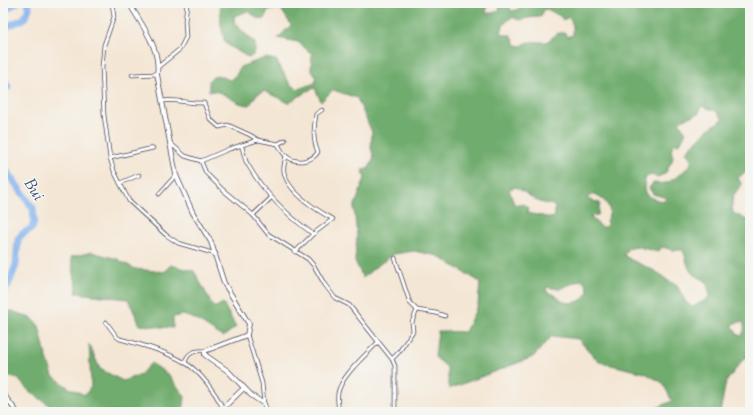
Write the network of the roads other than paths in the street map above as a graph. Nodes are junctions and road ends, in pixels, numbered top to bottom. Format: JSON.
{"nodes":[{"id":1,"x":112,"y":3,"type":"edge"},
{"id":2,"x":129,"y":3,"type":"edge"},
{"id":3,"x":187,"y":3,"type":"edge"},
{"id":4,"x":158,"y":67,"type":"junction"},
{"id":5,"x":157,"y":74,"type":"junction"},
{"id":6,"x":132,"y":75,"type":"dead end"},
{"id":7,"x":162,"y":101,"type":"junction"},
{"id":8,"x":322,"y":110,"type":"dead end"},
{"id":9,"x":258,"y":140,"type":"junction"},
{"id":10,"x":285,"y":140,"type":"dead end"},
{"id":11,"x":170,"y":143,"type":"junction"},
{"id":12,"x":278,"y":144,"type":"junction"},
{"id":13,"x":241,"y":145,"type":"junction"},
{"id":14,"x":153,"y":148,"type":"dead end"},
{"id":15,"x":286,"y":156,"type":"junction"},
{"id":16,"x":110,"y":158,"type":"junction"},
{"id":17,"x":201,"y":161,"type":"junction"},
{"id":18,"x":139,"y":175,"type":"dead end"},
{"id":19,"x":176,"y":175,"type":"junction"},
{"id":20,"x":120,"y":183,"type":"junction"},
{"id":21,"x":159,"y":194,"type":"dead end"},
{"id":22,"x":271,"y":198,"type":"junction"},
{"id":23,"x":253,"y":215,"type":"junction"},
{"id":24,"x":313,"y":234,"type":"junction"},
{"id":25,"x":295,"y":252,"type":"junction"},
{"id":26,"x":216,"y":254,"type":"junction"},
{"id":27,"x":395,"y":258,"type":"dead end"},
{"id":28,"x":417,"y":310,"type":"junction"},
{"id":29,"x":445,"y":316,"type":"dead end"},
{"id":30,"x":106,"y":322,"type":"dead end"},
{"id":31,"x":247,"y":335,"type":"junction"},
{"id":32,"x":378,"y":342,"type":"junction"},
{"id":33,"x":205,"y":351,"type":"junction"},
{"id":34,"x":392,"y":360,"type":"junction"},
{"id":35,"x":185,"y":362,"type":"junction"},
{"id":36,"x":244,"y":388,"type":"junction"},
{"id":37,"x":3,"y":394,"type":"edge"},
{"id":38,"x":264,"y":404,"type":"junction"},
{"id":39,"x":223,"y":408,"type":"junction"},
{"id":40,"x":17,"y":412,"type":"edge"},
{"id":41,"x":219,"y":412,"type":"edge"},
{"id":42,"x":267,"y":412,"type":"edge"},
{"id":43,"x":339,"y":412,"type":"edge"},
{"id":44,"x":395,"y":412,"type":"edge"}],
"edges":[{"from":1,"to":16,"type":"street"},
{"from":2,"to":4,"type":"street"},
{"from":3,"to":4,"type":"street"},
{"from":4,"to":5,"type":"street"},
{"from":5,"to":6,"type":"street"},
{"from":5,"to":7,"type":"street"},
{"from":7,"to":9,"type":"street"},
{"from":7,"to":11,"type":"street"},
{"from":8,"to":15,"type":"street"},
{"from":9,"to":12,"type":"street"},
{"from":9,"to":13,"type":"street"},
{"from":10,"to":12,"type":"street"},
{"from":11,"to":17,"type":"street"},
{"from":11,"to":19,"type":"street"},
{"from":12,"to":15,"type":"street"},
{"from":13,"to":17,"type":"street"},
{"from":13,"to":22,"type":"street"},
{"from":14,"to":16,"type":"street"},
{"from":15,"to":24,"type":"street"},
{"from":16,"to":20,"type":"street"},
{"from":17,"to":23,"type":"street"},
{"from":18,"to":20,"type":"street"},
{"from":19,"to":21,"type":"street"},
{"from":19,"to":26,"type":"street"},
{"from":20,"to":26,"type":"street"},
{"from":22,"to":23,"type":"street"},
{"from":22,"to":24,"type":"street"},
{"from":23,"to":25,"type":"street"},
{"from":24,"to":25,"type":"street"},
{"from":25,"to":32,"type":"street"},
{"from":26,"to":31,"type":"street"},
{"from":27,"to":28,"type":"street"},
{"from":28,"to":29,"type":"street"},
{"from":28,"to":34,"type":"street"},
{"from":30,"to":35,"type":"street"},
{"from":31,"to":33,"type":"street"},
{"from":31,"to":38,"type":"street"},
{"from":32,"to":34,"type":"street"},
{"from":32,"to":43,"type":"street"},
{"from":33,"to":35,"type":"street"},
{"from":33,"to":36,"type":"street"},
{"from":34,"to":44,"type":"street"},
{"from":35,"to":39,"type":"street"},
{"from":36,"to":38,"type":"street"},
{"from":36,"to":39,"type":"street"},
{"from":37,"to":40,"type":"street"},
{"from":38,"to":42,"type":"street"},
{"from":39,"to":41,"type":"street"}]}
